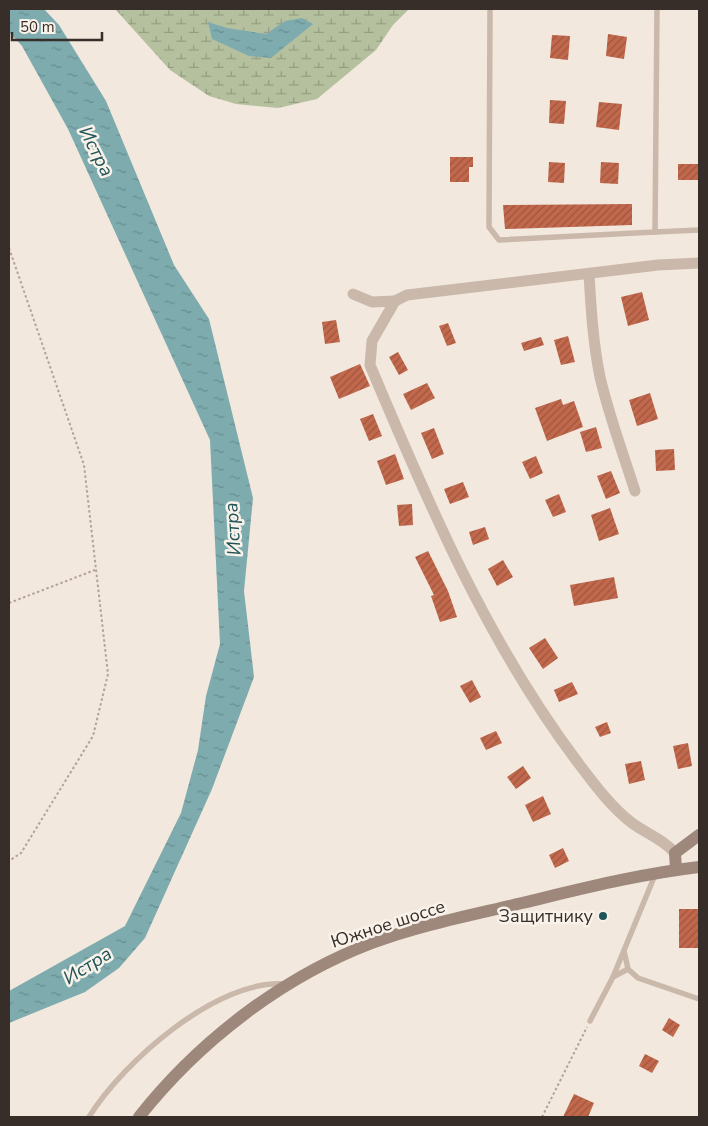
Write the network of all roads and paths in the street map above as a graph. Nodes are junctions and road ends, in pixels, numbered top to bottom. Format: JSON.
{"nodes":[{"id":1,"x":490,"y":9,"type":"edge"},
{"id":2,"x":657,"y":9,"type":"edge"},
{"id":3,"x":699,"y":230,"type":"edge"},
{"id":4,"x":655,"y":232,"type":"junction"},
{"id":5,"x":9,"y":248,"type":"edge"},
{"id":6,"x":699,"y":263,"type":"edge"},
{"id":7,"x":589,"y":274,"type":"junction"},
{"id":8,"x":353,"y":294,"type":"dead end"},
{"id":9,"x":395,"y":301,"type":"junction"},
{"id":10,"x":635,"y":491,"type":"dead end"},
{"id":11,"x":96,"y":570,"type":"junction"},
{"id":12,"x":9,"y":603,"type":"edge"},
{"id":13,"x":699,"y":835,"type":"edge"},
{"id":14,"x":675,"y":853,"type":"junction"},
{"id":15,"x":9,"y":861,"type":"edge"},
{"id":16,"x":699,"y":867,"type":"edge"},
{"id":17,"x":676,"y":870,"type":"junction"},
{"id":18,"x":656,"y":873,"type":"junction"},
{"id":19,"x":624,"y":952,"type":"junction"},
{"id":20,"x":628,"y":969,"type":"junction"},
{"id":21,"x":613,"y":977,"type":"junction"},
{"id":22,"x":288,"y":984,"type":"junction"},
{"id":23,"x":699,"y":999,"type":"edge"},
{"id":24,"x":590,"y":1021,"type":"joint"},
{"id":25,"x":89,"y":1117,"type":"edge"},
{"id":26,"x":138,"y":1117,"type":"edge"},
{"id":27,"x":542,"y":1117,"type":"edge"}],
"edges":[{"from":1,"to":4,"type":"lane"},
{"from":2,"to":4,"type":"lane"},
{"from":3,"to":4,"type":"lane"},
{"from":5,"to":11,"type":"path"},
{"from":6,"to":7,"type":"street"},
{"from":7,"to":9,"type":"street"},
{"from":7,"to":10,"type":"street"},
{"from":8,"to":9,"type":"street"},
{"from":9,"to":14,"type":"street"},
{"from":11,"to":12,"type":"path"},
{"from":11,"to":15,"type":"path"},
{"from":13,"to":14,"type":"main road"},
{"from":14,"to":17,"type":"main road"},
{"from":16,"to":17,"type":"main road","name":"Южное шоссе"},
{"from":17,"to":18,"type":"main road","name":"Южное шоссе"},
{"from":18,"to":19,"type":"lane"},
{"from":18,"to":22,"type":"main road","name":"Южное шоссе"},
{"from":19,"to":20,"type":"lane"},
{"from":19,"to":21,"type":"lane"},
{"from":20,"to":21,"type":"lane"},
{"from":20,"to":23,"type":"lane"},
{"from":21,"to":24,"type":"lane"},
{"from":22,"to":25,"type":"lane"},
{"from":22,"to":26,"type":"main road","name":"Южное шоссе"},
{"from":24,"to":27,"type":"path"}]}
